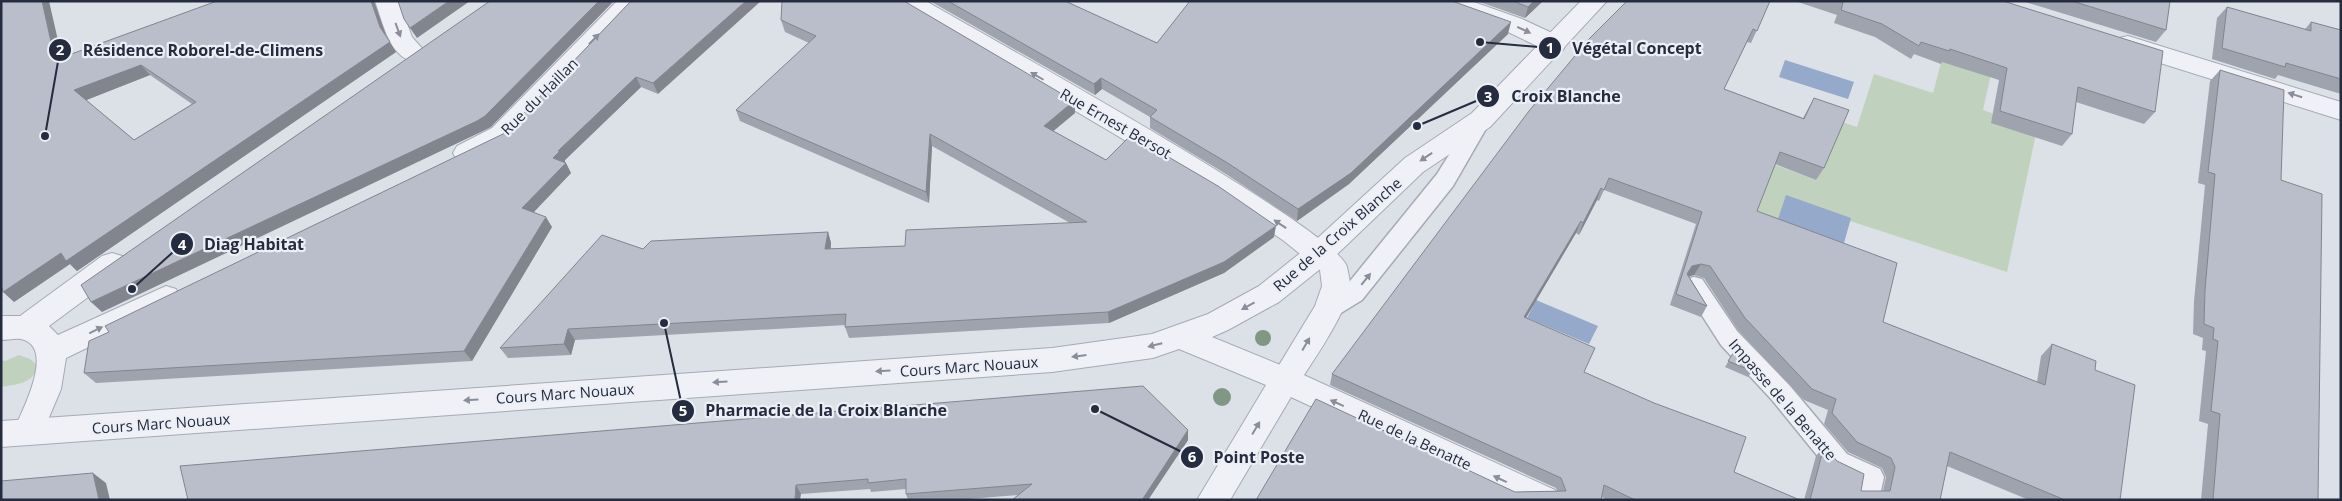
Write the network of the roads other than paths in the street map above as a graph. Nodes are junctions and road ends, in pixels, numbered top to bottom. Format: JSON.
{"nodes":[{"id":1,"x":387,"y":1,"type":"edge"},
{"id":2,"x":631,"y":1,"type":"edge"},
{"id":3,"x":908,"y":1,"type":"edge"},
{"id":4,"x":1446,"y":1,"type":"edge"},
{"id":5,"x":1595,"y":1,"type":"edge"},
{"id":6,"x":438,"y":38,"type":"edge"},
{"id":7,"x":2111,"y":39,"type":"edge"},
{"id":8,"x":1554,"y":44,"type":"junction"},
{"id":9,"x":415,"y":54,"type":"junction"},
{"id":10,"x":390,"y":70,"type":"edge"},
{"id":11,"x":2341,"y":111,"type":"edge"},
{"id":12,"x":1481,"y":120,"type":"junction"},
{"id":13,"x":448,"y":162,"type":"edge"},
{"id":14,"x":132,"y":251,"type":"edge"},
{"id":15,"x":1319,"y":254,"type":"junction"},
{"id":16,"x":189,"y":286,"type":"edge"},
{"id":17,"x":1694,"y":286,"type":"edge"},
{"id":18,"x":1328,"y":309,"type":"junction"},
{"id":19,"x":13,"y":328,"type":"edge"},
{"id":20,"x":1182,"y":337,"type":"junction"},
{"id":21,"x":1128,"y":350,"type":"joint"},
{"id":22,"x":52,"y":351,"type":"junction"},
{"id":23,"x":1286,"y":380,"type":"junction"},
{"id":24,"x":15,"y":433,"type":"edge"},
{"id":25,"x":1213,"y":500,"type":"edge"},
{"id":26,"x":1544,"y":500,"type":"edge"},
{"id":27,"x":1866,"y":500,"type":"edge"}],
"edges":[{"from":1,"to":9,"type":"street","one_way":true},
{"from":13,"to":2,"type":"street","name":"Rue du Haillan","one_way":true},
{"from":15,"to":3,"type":"street","name":"Rue Ernest Bersot","one_way":true},
{"from":4,"to":8,"type":"street","one_way":true},
{"from":5,"to":8,"type":"street","name":"Rue de la Croix Blanche"},
{"from":6,"to":9,"type":"street"},
{"from":11,"to":7,"type":"street","one_way":true},
{"from":8,"to":12,"type":"street","name":"Rue de la Croix Blanche"},
{"from":9,"to":10,"type":"street"},
{"from":12,"to":15,"type":"street","name":"Rue de la Croix Blanche","one_way":true},
{"from":18,"to":12,"type":"lane","name":"Rue de la Croix Blanche","one_way":true},
{"from":14,"to":19,"type":"street"},
{"from":15,"to":18,"type":"street","name":"Rue Ernest Bersot"},
{"from":15,"to":20,"type":"street","name":"Rue de la Croix Blanche","one_way":true},
{"from":22,"to":16,"type":"street","one_way":true},
{"from":17,"to":27,"type":"lane","name":"Impasse de la Benatte"},
{"from":23,"to":18,"type":"street","name":"Rue de la Croix Blanche","one_way":true},
{"from":19,"to":22,"type":"street"},
{"from":20,"to":21,"type":"street","name":"Rue de la Croix Blanche","one_way":true},
{"from":20,"to":23,"type":"street","name":"Rue de la Benatte"},
{"from":21,"to":24,"type":"street","name":"Cours Marc Nouaux","one_way":true},
{"from":22,"to":24,"type":"street"},
{"from":25,"to":23,"type":"street","name":"Rue de la Croix Blanche","one_way":true},
{"from":26,"to":23,"type":"street","name":"Rue de la Benatte","one_way":true}]}
